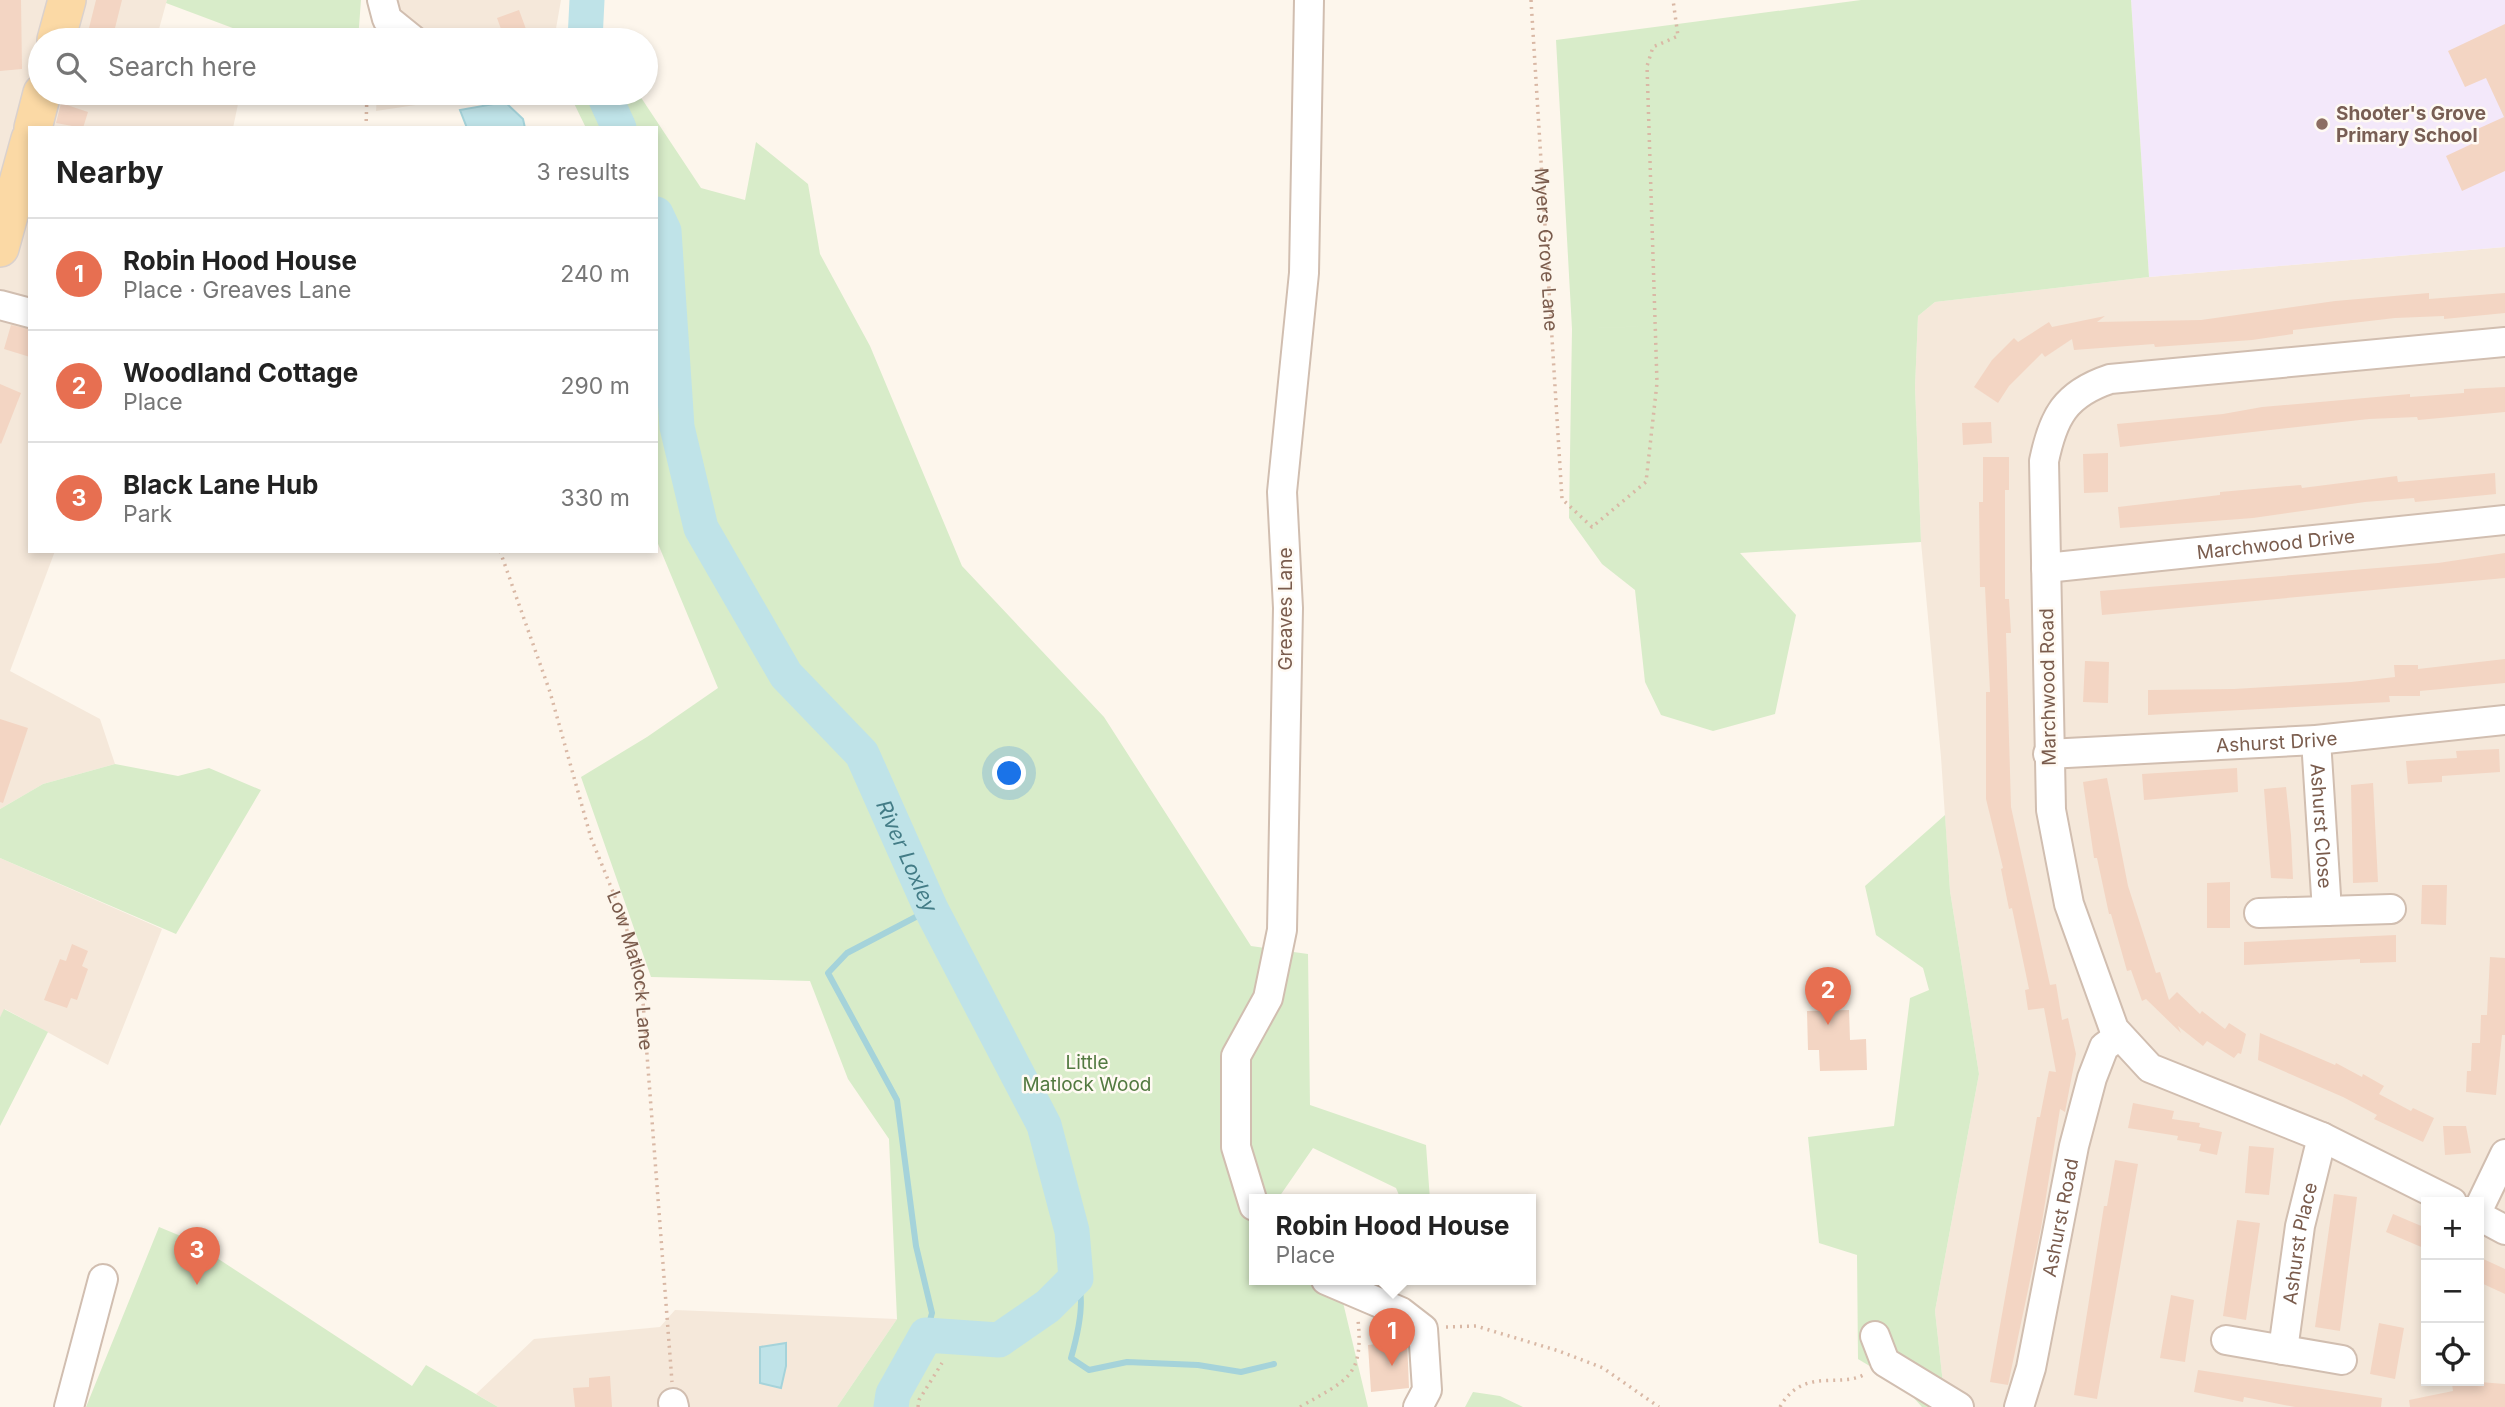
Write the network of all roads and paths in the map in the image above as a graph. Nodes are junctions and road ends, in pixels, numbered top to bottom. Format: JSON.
{"nodes":[{"id":1,"x":67,"y":0,"type":"edge"},
{"id":2,"x":382,"y":0,"type":"edge"},
{"id":3,"x":1309,"y":0,"type":"edge"},
{"id":4,"x":1531,"y":0,"type":"edge"},
{"id":5,"x":1673,"y":0,"type":"edge"},
{"id":6,"x":59,"y":28,"type":"edge"},
{"id":7,"x":398,"y":28,"type":"edge"},
{"id":8,"x":39,"y":105,"type":"edge"},
{"id":9,"x":367,"y":105,"type":"edge"},
{"id":10,"x":34,"y":126,"type":"edge"},
{"id":11,"x":366,"y":126,"type":"edge"},
{"id":12,"x":28,"y":150,"type":"edge"},
{"id":13,"x":0,"y":248,"type":"edge"},
{"id":14,"x":0,"y":305,"type":"edge"},
{"id":15,"x":28,"y":312,"type":"edge"},
{"id":16,"x":2505,"y":342,"type":"edge"},
{"id":17,"x":2505,"y":520,"type":"edge"},
{"id":18,"x":501,"y":553,"type":"edge"},
{"id":19,"x":2046,"y":568,"type":"junction"},
{"id":20,"x":2505,"y":720,"type":"edge"},
{"id":21,"x":2316,"y":740,"type":"junction"},
{"id":22,"x":2048,"y":754,"type":"junction"},
{"id":23,"x":2392,"y":909,"type":"dead end"},
{"id":24,"x":2327,"y":911,"type":"junction"},
{"id":25,"x":2259,"y":913,"type":"dead end"},
{"id":26,"x":2119,"y":1036,"type":"junction"},
{"id":27,"x":2322,"y":1137,"type":"junction"},
{"id":28,"x":2505,"y":1154,"type":"edge"},
{"id":29,"x":1250,"y":1194,"type":"edge"},
{"id":30,"x":2442,"y":1197,"type":"edge"},
{"id":31,"x":2484,"y":1198,"type":"edge"},
{"id":32,"x":2484,"y":1219,"type":"edge"},
{"id":33,"x":2505,"y":1230,"type":"edge"},
{"id":34,"x":103,"y":1279,"type":"dead end"},
{"id":35,"x":1337,"y":1285,"type":"edge"},
{"id":36,"x":1355,"y":1293,"type":"junction"},
{"id":37,"x":1423,"y":1329,"type":"junction"},
{"id":38,"x":1875,"y":1335,"type":"dead end"},
{"id":39,"x":2226,"y":1340,"type":"dead end"},
{"id":40,"x":2283,"y":1350,"type":"junction"},
{"id":41,"x":2343,"y":1360,"type":"dead end"},
{"id":42,"x":1885,"y":1362,"type":"junction"},
{"id":43,"x":942,"y":1363,"type":"dead end"},
{"id":44,"x":673,"y":1405,"type":"edge"},
{"id":45,"x":69,"y":1407,"type":"edge"},
{"id":46,"x":918,"y":1407,"type":"edge"},
{"id":47,"x":1300,"y":1407,"type":"edge"},
{"id":48,"x":1418,"y":1407,"type":"edge"},
{"id":49,"x":1659,"y":1407,"type":"edge"},
{"id":50,"x":1780,"y":1407,"type":"edge"},
{"id":51,"x":1959,"y":1407,"type":"edge"},
{"id":52,"x":2019,"y":1407,"type":"edge"}],
"edges":[{"from":1,"to":6,"type":"main road"},
{"from":2,"to":7,"type":"street"},
{"from":3,"to":29,"type":"street","name":"Greaves Lane"},
{"from":4,"to":5,"type":"path","name":"Myers Grove Lane"},
{"from":8,"to":10,"type":"main road"},
{"from":9,"to":11,"type":"path"},
{"from":12,"to":13,"type":"main road"},
{"from":14,"to":15,"type":"street"},
{"from":16,"to":19,"type":"street","name":"Marchwood Road"},
{"from":17,"to":19,"type":"street","name":"Marchwood Drive"},
{"from":18,"to":44,"type":"path","name":"Low Matlock Lane"},
{"from":19,"to":22,"type":"street","name":"Marchwood Road"},
{"from":20,"to":21,"type":"street","name":"Ashurst Drive"},
{"from":21,"to":22,"type":"street","name":"Ashurst Drive"},
{"from":21,"to":24,"type":"street","name":"Ashurst Close"},
{"from":22,"to":26,"type":"street","name":"Marchwood Road"},
{"from":23,"to":24,"type":"street","name":"Ashurst Close"},
{"from":24,"to":25,"type":"street","name":"Ashurst Close"},
{"from":26,"to":27,"type":"street","name":"Marchwood Road"},
{"from":26,"to":52,"type":"street","name":"Ashurst Road"},
{"from":27,"to":30,"type":"street","name":"Marchwood Road"},
{"from":27,"to":40,"type":"street","name":"Ashurst Place"},
{"from":28,"to":31,"type":"street"},
{"from":32,"to":33,"type":"street"},
{"from":34,"to":45,"type":"street"},
{"from":35,"to":36,"type":"street"},
{"from":36,"to":37,"type":"street"},
{"from":36,"to":47,"type":"path"},
{"from":37,"to":48,"type":"street"},
{"from":37,"to":49,"type":"path"},
{"from":38,"to":42,"type":"street"},
{"from":39,"to":40,"type":"street"},
{"from":40,"to":41,"type":"street"},
{"from":42,"to":50,"type":"path"},
{"from":42,"to":51,"type":"street"},
{"from":43,"to":46,"type":"path"}]}
